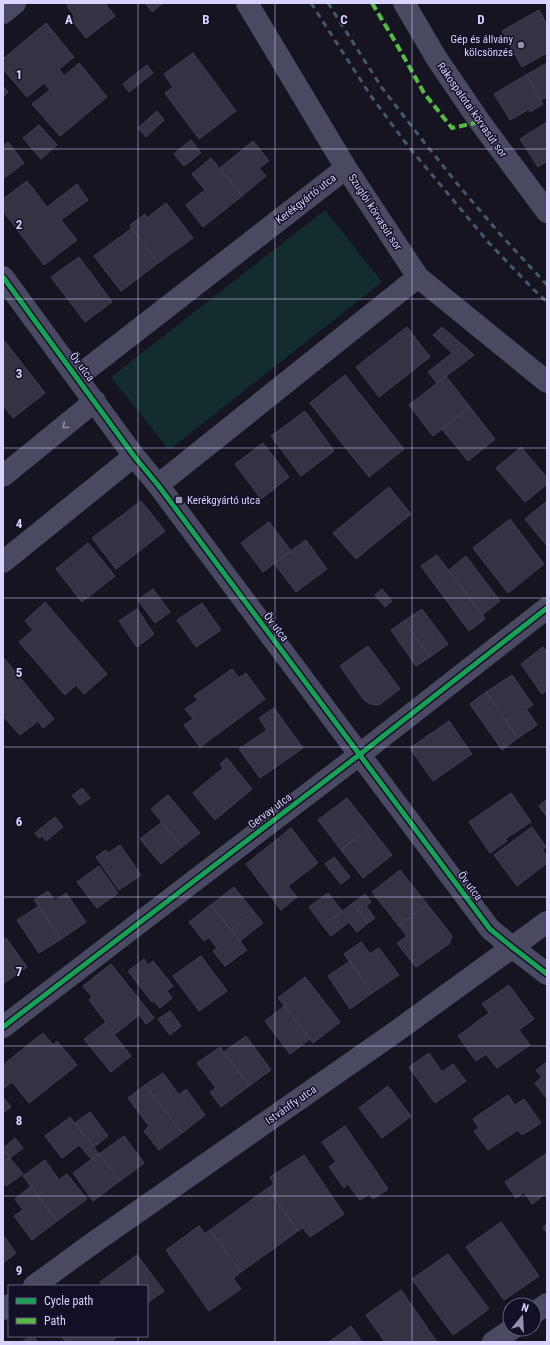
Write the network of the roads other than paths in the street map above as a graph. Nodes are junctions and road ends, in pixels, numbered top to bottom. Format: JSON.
{"nodes":[{"id":1,"x":15,"y":3,"type":"edge"},
{"id":2,"x":247,"y":3,"type":"edge"},
{"id":3,"x":404,"y":3,"type":"edge"},
{"id":4,"x":3,"y":12,"type":"edge"},
{"id":5,"x":346,"y":168,"type":"junction"},
{"id":6,"x":547,"y":212,"type":"edge"},
{"id":7,"x":418,"y":277,"type":"junction"},
{"id":8,"x":5,"y":283,"type":"edge"},
{"id":9,"x":77,"y":377,"type":"junction"},
{"id":10,"x":547,"y":382,"type":"edge"},
{"id":11,"x":95,"y":401,"type":"junction"},
{"id":12,"x":134,"y":456,"type":"junction"},
{"id":13,"x":3,"y":476,"type":"edge"},
{"id":14,"x":158,"y":485,"type":"junction"},
{"id":15,"x":3,"y":562,"type":"edge"},
{"id":16,"x":547,"y":608,"type":"edge"},
{"id":17,"x":359,"y":755,"type":"junction"},
{"id":18,"x":547,"y":922,"type":"edge"},
{"id":19,"x":512,"y":948,"type":"junction"},
{"id":20,"x":547,"y":974,"type":"edge"},
{"id":21,"x":3,"y":1027,"type":"edge"},
{"id":22,"x":35,"y":1285,"type":"edge"},
{"id":23,"x":502,"y":1336,"type":"edge"},
{"id":24,"x":493,"y":1342,"type":"edge"}],
"edges":[{"from":1,"to":4,"type":"street"},
{"from":2,"to":5,"type":"street","name":"Szuglói körvasút sor"},
{"from":3,"to":6,"type":"street","name":"Rákospalotai körvasút sor"},
{"from":5,"to":7,"type":"street","name":"Szuglói körvasút sor"},
{"from":5,"to":9,"type":"street","name":"Kerékgyártó utca"},
{"from":7,"to":10,"type":"street","name":"Szuglói körvasút sor"},
{"from":7,"to":14,"type":"street"},
{"from":8,"to":9,"type":"street","name":"Öv utca"},
{"from":9,"to":11,"type":"street","name":"Öv utca"},
{"from":11,"to":12,"type":"street","name":"Öv utca"},
{"from":11,"to":13,"type":"street","one_way":true},
{"from":12,"to":14,"type":"street","name":"Öv utca"},
{"from":12,"to":15,"type":"street"},
{"from":14,"to":17,"type":"street","name":"Öv utca"},
{"from":16,"to":17,"type":"street","name":"Gervay utca"},
{"from":17,"to":19,"type":"street","name":"Öv utca"},
{"from":17,"to":21,"type":"street","name":"Gervay utca"},
{"from":18,"to":19,"type":"street","name":"Istvánffy utca"},
{"from":19,"to":20,"type":"street","name":"Öv utca"},
{"from":19,"to":22,"type":"street","name":"Istvánffy utca"},
{"from":23,"to":24,"type":"street"}]}
